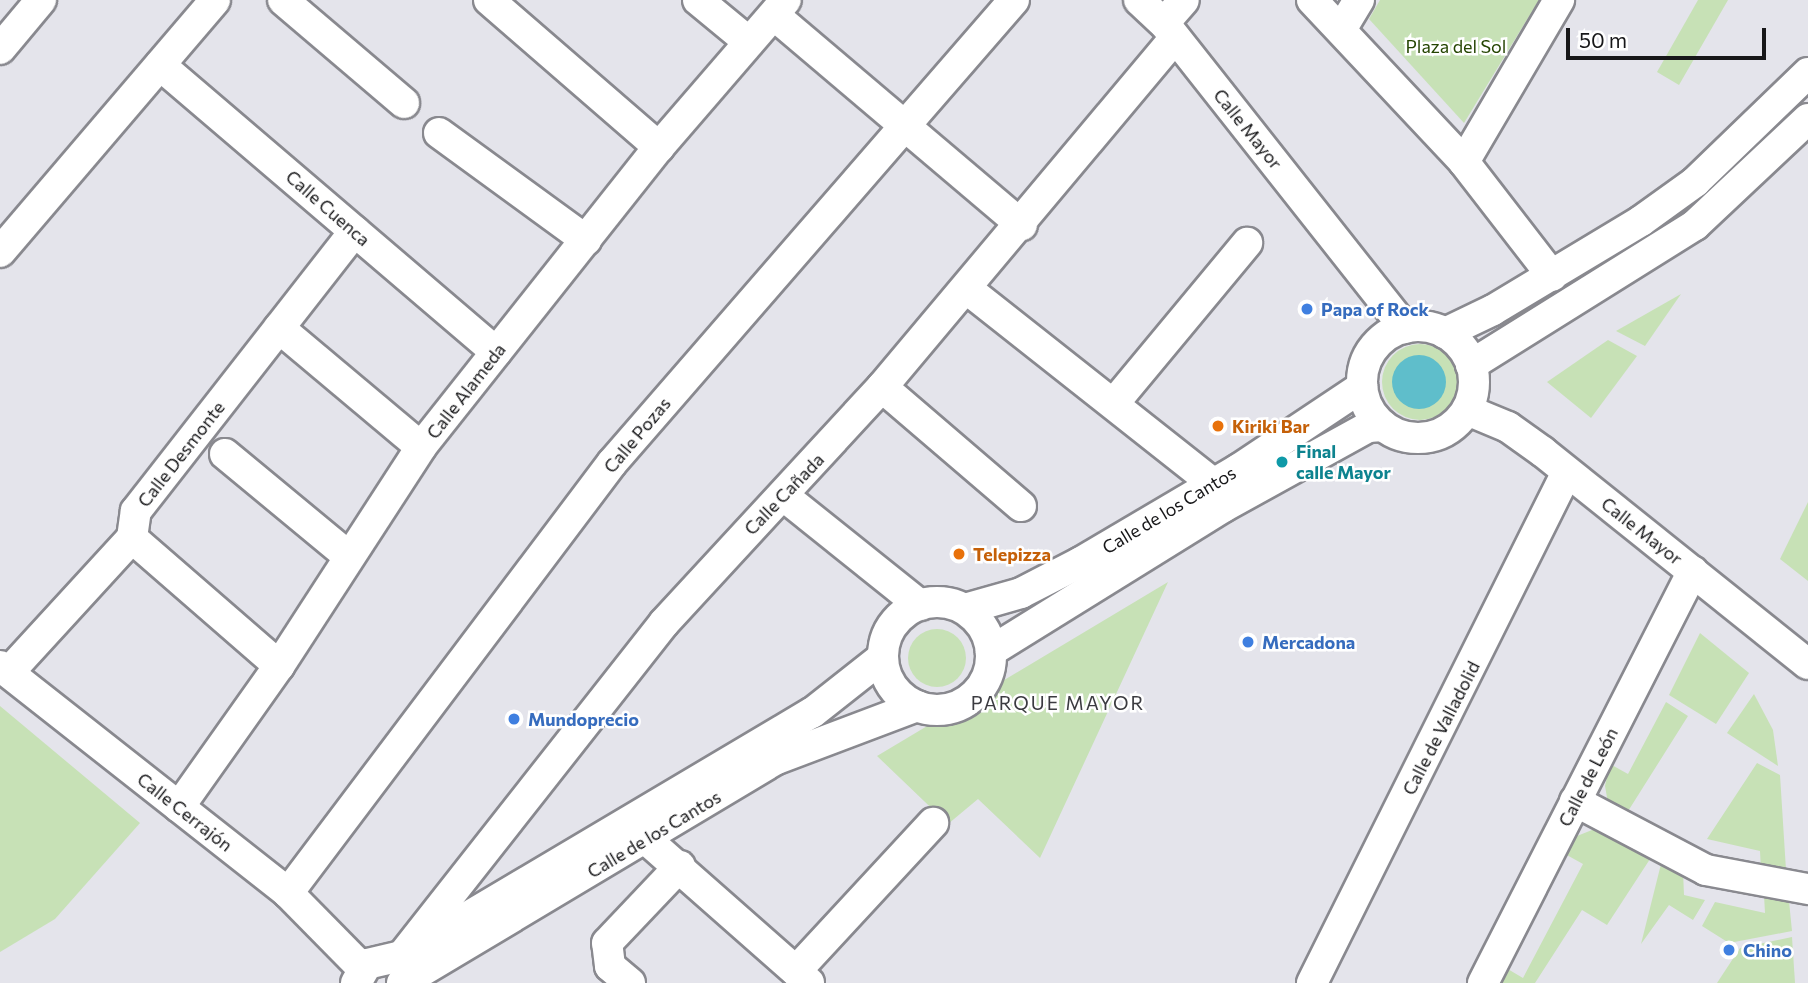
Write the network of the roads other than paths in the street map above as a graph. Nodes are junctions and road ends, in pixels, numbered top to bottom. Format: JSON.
{"nodes":[{"id":1,"x":41,"y":0,"type":"edge"},
{"id":2,"x":215,"y":0,"type":"edge"},
{"id":3,"x":283,"y":0,"type":"edge"},
{"id":4,"x":489,"y":0,"type":"edge"},
{"id":5,"x":698,"y":0,"type":"edge"},
{"id":6,"x":1014,"y":0,"type":"edge"},
{"id":7,"x":1139,"y":0,"type":"edge"},
{"id":8,"x":1184,"y":0,"type":"edge"},
{"id":9,"x":1312,"y":0,"type":"edge"},
{"id":10,"x":1359,"y":0,"type":"edge"},
{"id":11,"x":1559,"y":0,"type":"edge"},
{"id":12,"x":780,"y":7,"type":"edge"},
{"id":13,"x":1342,"y":28,"type":"junction"},
{"id":14,"x":1169,"y":31,"type":"junction"},
{"id":15,"x":748,"y":43,"type":"junction"},
{"id":16,"x":0,"y":49,"type":"edge"},
{"id":17,"x":160,"y":65,"type":"junction"},
{"id":18,"x":1808,"y":73,"type":"edge"},
{"id":19,"x":404,"y":103,"type":"dead end"},
{"id":20,"x":1808,"y":119,"type":"edge"},
{"id":21,"x":904,"y":128,"type":"junction"},
{"id":22,"x":439,"y":132,"type":"dead end"},
{"id":23,"x":659,"y":148,"type":"junction"},
{"id":24,"x":1464,"y":162,"type":"junction"},
{"id":25,"x":1022,"y":225,"type":"junction"},
{"id":26,"x":355,"y":231,"type":"junction"},
{"id":27,"x":586,"y":240,"type":"junction"},
{"id":28,"x":1247,"y":243,"type":"dead end"},
{"id":29,"x":0,"y":252,"type":"edge"},
{"id":30,"x":1552,"y":276,"type":"junction"},
{"id":31,"x":967,"y":289,"type":"junction"},
{"id":32,"x":279,"y":328,"type":"junction"},
{"id":33,"x":1405,"y":328,"type":"junction"},
{"id":34,"x":1445,"y":333,"type":"junction"},
{"id":35,"x":496,"y":352,"type":"junction"},
{"id":36,"x":1471,"y":365,"type":"junction"},
{"id":37,"x":882,"y":387,"type":"junction"},
{"id":38,"x":1362,"y":387,"type":"junction"},
{"id":39,"x":1115,"y":402,"type":"junction"},
{"id":40,"x":1467,"y":410,"type":"junction"},
{"id":41,"x":1383,"y":426,"type":"junction"},
{"id":42,"x":421,"y":447,"type":"junction"},
{"id":43,"x":225,"y":454,"type":"dead end"},
{"id":44,"x":1567,"y":472,"type":"junction"},
{"id":45,"x":1213,"y":483,"type":"junction"},
{"id":46,"x":785,"y":497,"type":"junction"},
{"id":47,"x":1021,"y":506,"type":"dead end"},
{"id":48,"x":132,"y":538,"type":"junction"},
{"id":49,"x":347,"y":555,"type":"junction"},
{"id":50,"x":1693,"y":571,"type":"junction"},
{"id":51,"x":920,"y":605,"type":"junction"},
{"id":52,"x":965,"y":609,"type":"junction"},
{"id":53,"x":991,"y":651,"type":"junction"},
{"id":54,"x":883,"y":657,"type":"junction"},
{"id":55,"x":1808,"y":664,"type":"edge"},
{"id":56,"x":279,"y":666,"type":"junction"},
{"id":57,"x":4,"y":669,"type":"edge"},
{"id":58,"x":917,"y":706,"type":"junction"},
{"id":59,"x":1575,"y":801,"type":"junction"},
{"id":60,"x":179,"y":807,"type":"junction"},
{"id":61,"x":933,"y":823,"type":"dead end"},
{"id":62,"x":647,"y":840,"type":"junction"},
{"id":63,"x":680,"y":866,"type":"junction"},
{"id":64,"x":1808,"y":890,"type":"edge"},
{"id":65,"x":288,"y":893,"type":"junction"},
{"id":66,"x":399,"y":967,"type":"edge"},
{"id":67,"x":359,"y":975,"type":"edge"},
{"id":68,"x":803,"y":977,"type":"edge"},
{"id":69,"x":630,"y":983,"type":"edge"},
{"id":70,"x":1312,"y":983,"type":"edge"},
{"id":71,"x":1483,"y":983,"type":"edge"}],
"edges":[{"from":1,"to":16,"type":"street"},
{"from":2,"to":17,"type":"street"},
{"from":3,"to":19,"type":"street"},
{"from":4,"to":23,"type":"street"},
{"from":5,"to":15,"type":"street"},
{"from":6,"to":21,"type":"street","name":"Calle Pozas"},
{"from":7,"to":14,"type":"street","name":"Calle Mayor"},
{"from":8,"to":14,"type":"street","name":"Calle Cañada"},
{"from":9,"to":13,"type":"street"},
{"from":10,"to":13,"type":"street"},
{"from":11,"to":24,"type":"street"},
{"from":12,"to":15,"type":"street","name":"Calle Alameda"},
{"from":12,"to":21,"type":"street"},
{"from":13,"to":24,"type":"street"},
{"from":14,"to":25,"type":"street","name":"Calle Cañada"},
{"from":14,"to":33,"type":"street","name":"Calle Mayor"},
{"from":15,"to":23,"type":"street","name":"Calle Alameda"},
{"from":17,"to":26,"type":"street","name":"Calle Cuenca"},
{"from":17,"to":29,"type":"street"},
{"from":18,"to":30,"type":"street"},
{"from":20,"to":36,"type":"street"},
{"from":21,"to":25,"type":"street"},
{"from":21,"to":65,"type":"street","name":"Calle Pozas"},
{"from":22,"to":27,"type":"street"},
{"from":23,"to":27,"type":"street","name":"Calle Alameda"},
{"from":24,"to":30,"type":"street"},
{"from":25,"to":31,"type":"street","name":"Calle Cañada"},
{"from":26,"to":32,"type":"street","name":"Calle Desmonte"},
{"from":26,"to":35,"type":"street","name":"Calle Cuenca"},
{"from":27,"to":35,"type":"street","name":"Calle Alameda"},
{"from":28,"to":39,"type":"street"},
{"from":30,"to":34,"type":"street"},
{"from":31,"to":37,"type":"street","name":"Calle Cañada"},
{"from":31,"to":39,"type":"street"},
{"from":32,"to":42,"type":"street"},
{"from":32,"to":48,"type":"street","name":"Calle Desmonte"},
{"from":33,"to":34,"type":"street"},
{"from":33,"to":38,"type":"street"},
{"from":34,"to":36,"type":"street"},
{"from":35,"to":42,"type":"street","name":"Calle Alameda"},
{"from":36,"to":40,"type":"street"},
{"from":37,"to":46,"type":"street","name":"Calle Cañada"},
{"from":37,"to":47,"type":"street"},
{"from":38,"to":41,"type":"street"},
{"from":38,"to":45,"type":"street","name":"Calle de los Cantos"},
{"from":39,"to":45,"type":"street"},
{"from":40,"to":41,"type":"street"},
{"from":40,"to":44,"type":"street","name":"Calle Mayor"},
{"from":41,"to":53,"type":"street","name":"Calle de los Cantos"},
{"from":42,"to":49,"type":"street","name":"Calle Alameda"},
{"from":43,"to":49,"type":"street"},
{"from":44,"to":50,"type":"street","name":"Calle Mayor"},
{"from":44,"to":70,"type":"street","name":"Calle de Valladolid"},
{"from":45,"to":52,"type":"street","name":"Calle de los Cantos"},
{"from":46,"to":51,"type":"street"},
{"from":46,"to":66,"type":"street","name":"Calle Cañada"},
{"from":48,"to":56,"type":"street"},
{"from":48,"to":57,"type":"street","name":"Calle Desmonte"},
{"from":49,"to":56,"type":"street","name":"Calle Alameda"},
{"from":50,"to":55,"type":"street","name":"Calle Mayor"},
{"from":50,"to":59,"type":"street","name":"Calle de León"},
{"from":51,"to":52,"type":"street"},
{"from":51,"to":54,"type":"street"},
{"from":52,"to":53,"type":"street"},
{"from":53,"to":58,"type":"street"},
{"from":54,"to":58,"type":"street"},
{"from":54,"to":66,"type":"street","name":"Calle de los Cantos"},
{"from":56,"to":60,"type":"street","name":"Calle Alameda"},
{"from":57,"to":60,"type":"street","name":"Calle Cerrajón"},
{"from":58,"to":62,"type":"street","name":"Calle de los Cantos"},
{"from":59,"to":64,"type":"street"},
{"from":59,"to":71,"type":"street","name":"Calle de León"},
{"from":60,"to":65,"type":"street","name":"Calle Cerrajón"},
{"from":61,"to":68,"type":"street"},
{"from":62,"to":63,"type":"street"},
{"from":62,"to":66,"type":"street","name":"Calle de los Cantos"},
{"from":63,"to":68,"type":"street"},
{"from":63,"to":69,"type":"street"},
{"from":65,"to":67,"type":"street","name":"Calle Cerrajón"},
{"from":66,"to":67,"type":"street"}]}
